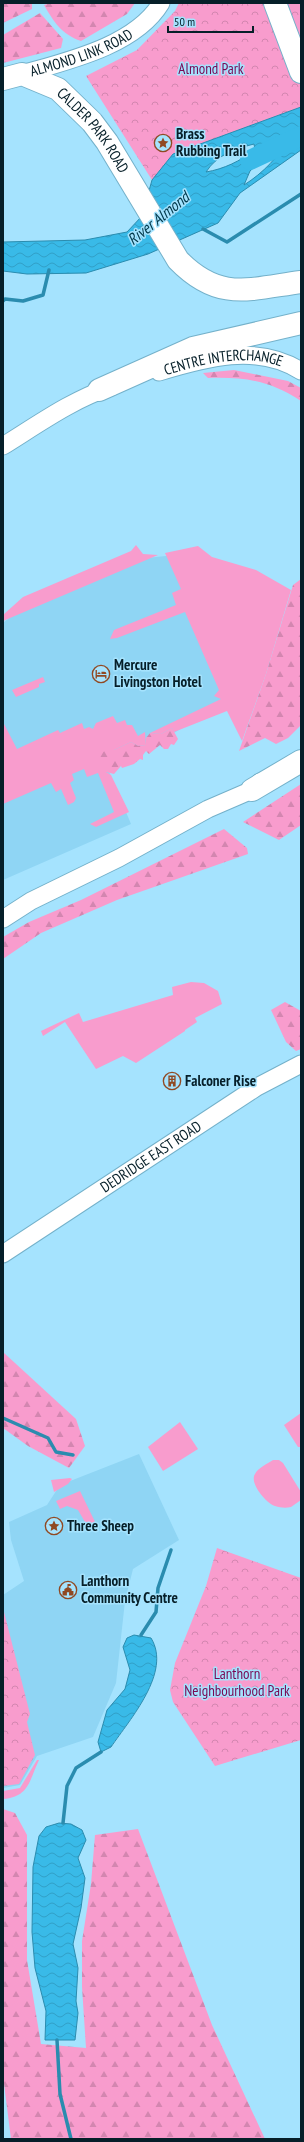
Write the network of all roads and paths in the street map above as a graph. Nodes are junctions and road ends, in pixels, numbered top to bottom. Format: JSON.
{"nodes":[{"id":1,"x":275,"y":3,"type":"edge"},
{"id":2,"x":156,"y":6,"type":"edge"},
{"id":3,"x":301,"y":72,"type":"edge"},
{"id":4,"x":13,"y":76,"type":"edge"},
{"id":5,"x":301,"y":282,"type":"edge"},
{"id":6,"x":301,"y":323,"type":"edge"},
{"id":7,"x":301,"y":371,"type":"edge"},
{"id":8,"x":99,"y":390,"type":"junction"},
{"id":9,"x":3,"y":446,"type":"edge"},
{"id":10,"x":301,"y":749,"type":"edge"},
{"id":11,"x":301,"y":761,"type":"edge"},
{"id":12,"x":252,"y":790,"type":"junction"},
{"id":13,"x":3,"y":919,"type":"edge"},
{"id":14,"x":301,"y":1064,"type":"edge"},
{"id":15,"x":3,"y":1254,"type":"edge"}],
"edges":[{"from":1,"to":3,"type":"main road"},
{"from":2,"to":4,"type":"street","name":"ALMOND LINK ROAD"},
{"from":4,"to":5,"type":"main road","name":"CALDER PARK ROAD"},
{"from":6,"to":8,"type":"main road"},
{"from":7,"to":8,"type":"street","name":"CENTRE INTERCHANGE"},
{"from":8,"to":9,"type":"street","name":"CENTRE INTERCHANGE"},
{"from":10,"to":12,"type":"street"},
{"from":11,"to":12,"type":"main road"},
{"from":12,"to":13,"type":"street"},
{"from":14,"to":15,"type":"street","name":"DEDRIDGE EAST ROAD"}]}
